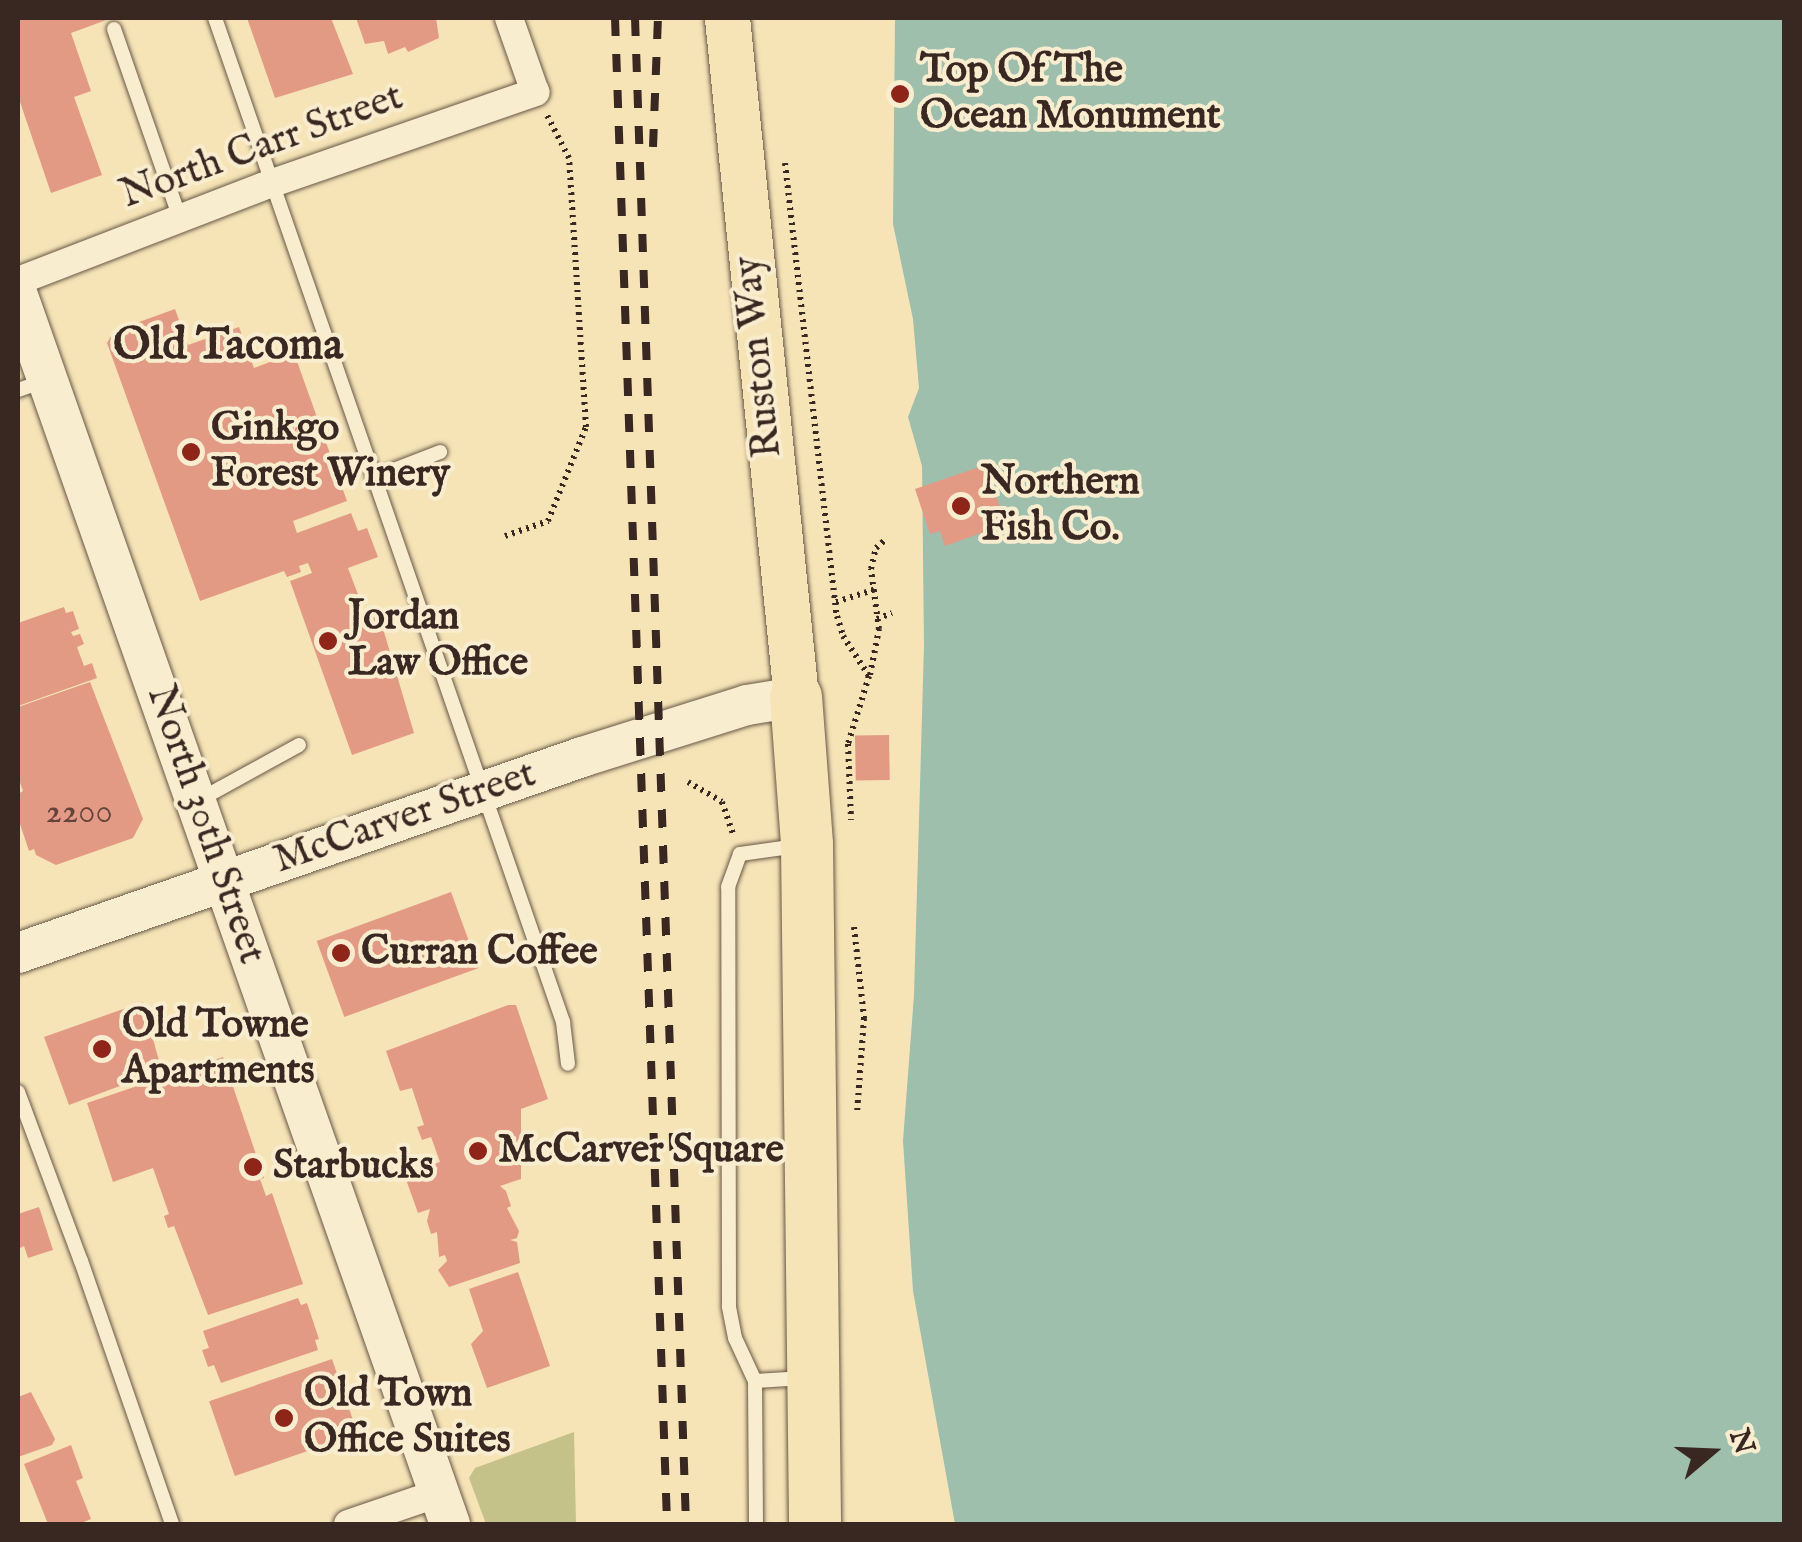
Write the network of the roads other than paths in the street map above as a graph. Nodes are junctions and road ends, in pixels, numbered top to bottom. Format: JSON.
{"nodes":[{"id":1,"x":215,"y":18,"type":"edge"},
{"id":2,"x":509,"y":18,"type":"edge"},
{"id":3,"x":727,"y":18,"type":"edge"},
{"id":4,"x":114,"y":29,"type":"dead end"},
{"id":5,"x":270,"y":184,"type":"junction"},
{"id":6,"x":180,"y":218,"type":"junction"},
{"id":7,"x":18,"y":280,"type":"edge"},
{"id":8,"x":18,"y":296,"type":"edge"},
{"id":9,"x":32,"y":385,"type":"edge"},
{"id":10,"x":440,"y":452,"type":"dead end"},
{"id":11,"x":373,"y":478,"type":"junction"},
{"id":12,"x":796,"y":697,"type":"junction"},
{"id":13,"x":299,"y":745,"type":"dead end"},
{"id":14,"x":484,"y":790,"type":"junction"},
{"id":15,"x":197,"y":801,"type":"junction"},
{"id":16,"x":807,"y":844,"type":"junction"},
{"id":17,"x":225,"y":879,"type":"junction"},
{"id":18,"x":18,"y":953,"type":"edge"},
{"id":19,"x":568,"y":1064,"type":"dead end"},
{"id":20,"x":18,"y":1092,"type":"edge"},
{"id":21,"x":811,"y":1378,"type":"junction"},
{"id":22,"x":755,"y":1381,"type":"junction"},
{"id":23,"x":445,"y":1509,"type":"edge"},
{"id":24,"x":172,"y":1524,"type":"edge"},
{"id":25,"x":348,"y":1524,"type":"edge"},
{"id":26,"x":756,"y":1524,"type":"edge"},
{"id":27,"x":815,"y":1524,"type":"edge"}],
"edges":[{"from":1,"to":5,"type":"lane"},
{"from":2,"to":5,"type":"street","name":"North Carr Street"},
{"from":3,"to":12,"type":"main road","name":"Ruston Way"},
{"from":4,"to":6,"type":"lane"},
{"from":5,"to":6,"type":"street","name":"North Carr Street"},
{"from":5,"to":11,"type":"lane"},
{"from":6,"to":7,"type":"street","name":"North Carr Street"},
{"from":8,"to":9,"type":"main road","name":"North 30th Street"},
{"from":9,"to":15,"type":"main road","name":"North 30th Street"},
{"from":10,"to":11,"type":"lane"},
{"from":11,"to":14,"type":"lane"},
{"from":12,"to":14,"type":"main road","name":"McCarver Street"},
{"from":12,"to":16,"type":"highway"},
{"from":13,"to":15,"type":"lane"},
{"from":14,"to":17,"type":"main road","name":"McCarver Street"},
{"from":14,"to":19,"type":"lane"},
{"from":15,"to":17,"type":"main road","name":"North 30th Street"},
{"from":16,"to":21,"type":"highway"},
{"from":16,"to":22,"type":"lane"},
{"from":17,"to":18,"type":"main road","name":"McCarver Street"},
{"from":17,"to":23,"type":"main road","name":"North 30th Street"},
{"from":20,"to":24,"type":"lane"},
{"from":21,"to":22,"type":"lane"},
{"from":21,"to":27,"type":"highway"},
{"from":22,"to":26,"type":"lane"},
{"from":23,"to":25,"type":"street"}]}
